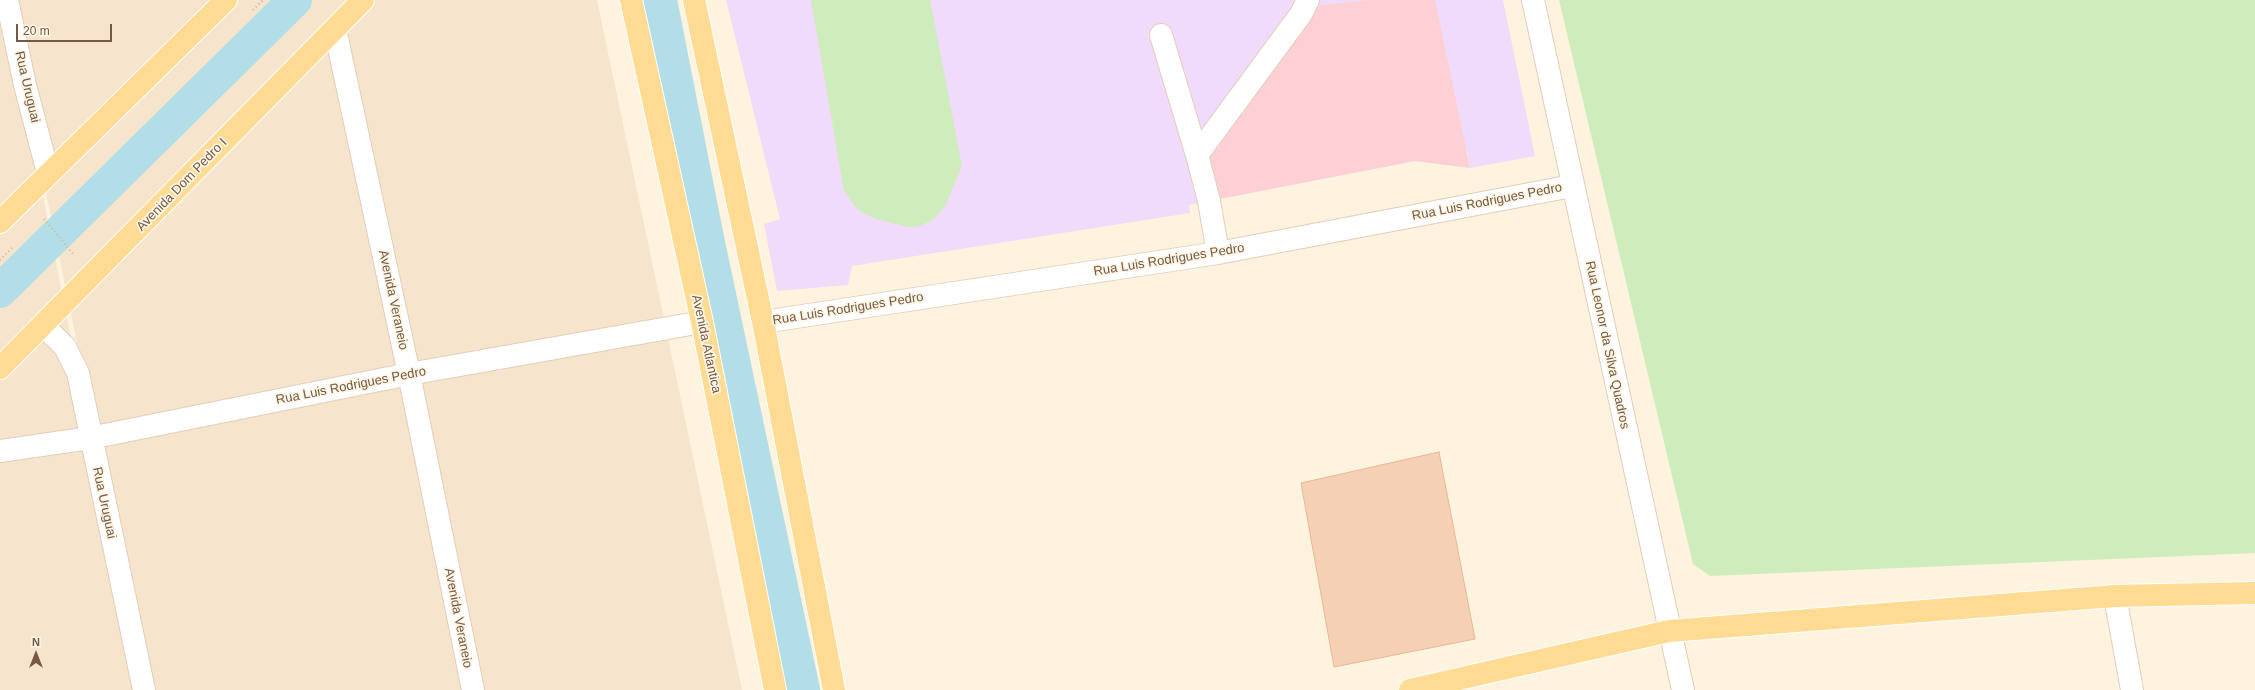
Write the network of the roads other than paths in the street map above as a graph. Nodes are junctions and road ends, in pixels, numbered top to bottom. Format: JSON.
{"nodes":[{"id":1,"x":7,"y":0,"type":"edge"},
{"id":2,"x":226,"y":0,"type":"edge"},
{"id":3,"x":363,"y":0,"type":"edge"},
{"id":4,"x":631,"y":0,"type":"edge"},
{"id":5,"x":694,"y":0,"type":"edge"},
{"id":6,"x":1308,"y":0,"type":"edge"},
{"id":7,"x":1533,"y":0,"type":"edge"},
{"id":8,"x":335,"y":29,"type":"junction"},
{"id":9,"x":1162,"y":35,"type":"dead end"},
{"id":10,"x":1197,"y":155,"type":"junction"},
{"id":11,"x":48,"y":173,"type":"junction"},
{"id":12,"x":1572,"y":186,"type":"junction"},
{"id":13,"x":0,"y":222,"type":"edge"},
{"id":14,"x":1218,"y":253,"type":"junction"},
{"id":15,"x":702,"y":322,"type":"junction"},
{"id":16,"x":763,"y":322,"type":"junction"},
{"id":17,"x":44,"y":326,"type":"junction"},
{"id":18,"x":0,"y":368,"type":"edge"},
{"id":19,"x":409,"y":374,"type":"junction"},
{"id":20,"x":90,"y":438,"type":"junction"},
{"id":21,"x":0,"y":451,"type":"edge"},
{"id":22,"x":2255,"y":594,"type":"edge"},
{"id":23,"x":2115,"y":596,"type":"junction"},
{"id":24,"x":1669,"y":631,"type":"junction"},
{"id":25,"x":144,"y":690,"type":"edge"},
{"id":26,"x":473,"y":690,"type":"edge"},
{"id":27,"x":775,"y":690,"type":"edge"},
{"id":28,"x":834,"y":690,"type":"edge"},
{"id":29,"x":1410,"y":690,"type":"edge"},
{"id":30,"x":1683,"y":690,"type":"edge"},
{"id":31,"x":2132,"y":690,"type":"edge"}],
"edges":[{"from":1,"to":11,"type":"street","name":"Rua Uruguai"},
{"from":2,"to":11,"type":"main road"},
{"from":3,"to":8,"type":"main road","name":"Avenida Dom Pedro I"},
{"from":4,"to":15,"type":"main road","name":"Avenida Atlantica"},
{"from":5,"to":16,"type":"main road"},
{"from":6,"to":10,"type":"street"},
{"from":7,"to":12,"type":"street","name":"Rua Leonor da Silva Quadros"},
{"from":8,"to":17,"type":"main road","name":"Avenida Dom Pedro I"},
{"from":8,"to":19,"type":"street","name":"Avenida Veraneio"},
{"from":9,"to":10,"type":"street"},
{"from":10,"to":14,"type":"street"},
{"from":11,"to":13,"type":"main road"},
{"from":12,"to":14,"type":"street","name":"Rua Luis Rodrigues Pedro"},
{"from":12,"to":24,"type":"street","name":"Rua Leonor da Silva Quadros"},
{"from":14,"to":16,"type":"street","name":"Rua Luis Rodrigues Pedro"},
{"from":15,"to":19,"type":"street","name":"Rua Luis Rodrigues Pedro"},
{"from":15,"to":27,"type":"main road","name":"Avenida Atlantica"},
{"from":16,"to":28,"type":"main road"},
{"from":17,"to":18,"type":"main road","name":"Avenida Dom Pedro I"},
{"from":17,"to":20,"type":"street","name":"Rua Uruguai"},
{"from":19,"to":20,"type":"street","name":"Rua Luis Rodrigues Pedro"},
{"from":19,"to":26,"type":"street","name":"Avenida Veraneio"},
{"from":20,"to":21,"type":"street","name":"Rua Luis Rodrigues Pedro"},
{"from":20,"to":25,"type":"street","name":"Rua Uruguai"},
{"from":22,"to":23,"type":"main road"},
{"from":23,"to":24,"type":"main road"},
{"from":23,"to":31,"type":"street"},
{"from":24,"to":29,"type":"main road"},
{"from":24,"to":30,"type":"street","name":"Rua Leonor da Silva Quadros"}]}
